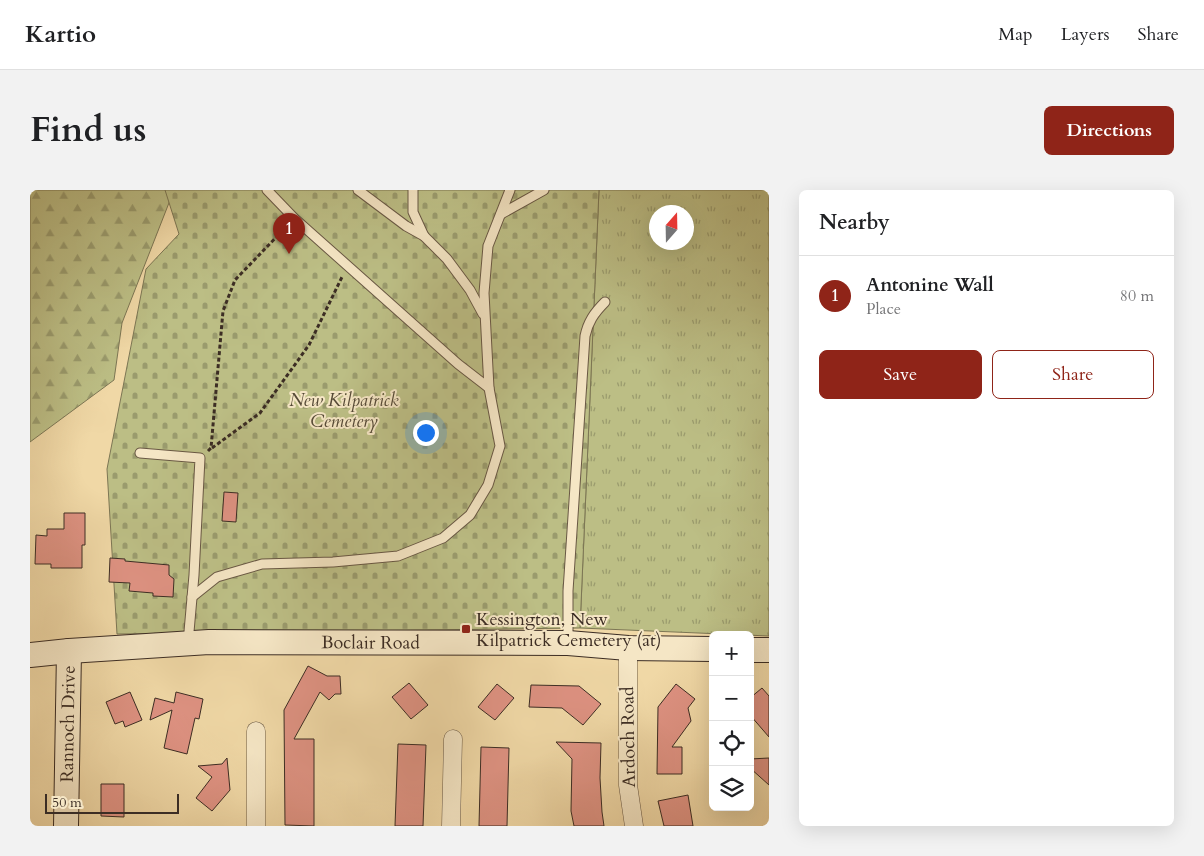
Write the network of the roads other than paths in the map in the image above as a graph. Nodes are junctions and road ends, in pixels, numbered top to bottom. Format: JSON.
{"nodes":[{"id":1,"x":266,"y":190,"type":"edge"},
{"id":2,"x":358,"y":190,"type":"edge"},
{"id":3,"x":413,"y":190,"type":"edge"},
{"id":4,"x":510,"y":190,"type":"edge"},
{"id":5,"x":544,"y":190,"type":"edge"},
{"id":6,"x":501,"y":214,"type":"junction"},
{"id":7,"x":424,"y":236,"type":"junction"},
{"id":8,"x":605,"y":302,"type":"dead end"},
{"id":9,"x":485,"y":316,"type":"junction"},
{"id":10,"x":490,"y":388,"type":"junction"},
{"id":11,"x":140,"y":453,"type":"dead end"},
{"id":12,"x":192,"y":597,"type":"junction"},
{"id":13,"x":188,"y":643,"type":"junction"},
{"id":14,"x":568,"y":643,"type":"junction"},
{"id":15,"x":628,"y":648,"type":"junction"},
{"id":16,"x":709,"y":650,"type":"edge"},
{"id":17,"x":754,"y":650,"type":"edge"},
{"id":18,"x":769,"y":650,"type":"edge"},
{"id":19,"x":69,"y":651,"type":"junction"},
{"id":20,"x":30,"y":655,"type":"edge"},
{"id":21,"x":256,"y":730,"type":"dead end"},
{"id":22,"x":453,"y":739,"type":"dead end"},
{"id":23,"x":66,"y":826,"type":"edge"},
{"id":24,"x":256,"y":826,"type":"edge"},
{"id":25,"x":451,"y":826,"type":"edge"},
{"id":26,"x":634,"y":826,"type":"edge"}],
"edges":[{"from":1,"to":10,"type":"lane"},
{"from":2,"to":7,"type":"lane"},
{"from":3,"to":7,"type":"lane"},
{"from":4,"to":6,"type":"lane"},
{"from":5,"to":6,"type":"lane"},
{"from":6,"to":9,"type":"lane"},
{"from":7,"to":9,"type":"lane"},
{"from":8,"to":14,"type":"lane"},
{"from":9,"to":10,"type":"lane"},
{"from":10,"to":12,"type":"lane"},
{"from":11,"to":12,"type":"lane"},
{"from":12,"to":13,"type":"lane"},
{"from":13,"to":14,"type":"main road","name":"Boclair Road"},
{"from":13,"to":19,"type":"main road","name":"Boclair Road"},
{"from":14,"to":15,"type":"main road","name":"Boclair Road"},
{"from":15,"to":16,"type":"main road","name":"Boclair Road"},
{"from":15,"to":26,"type":"street","name":"Ardoch Road"},
{"from":17,"to":18,"type":"main road"},
{"from":19,"to":20,"type":"main road","name":"Boclair Road"},
{"from":19,"to":23,"type":"main road","name":"Rannoch Drive"},
{"from":21,"to":24,"type":"street"},
{"from":22,"to":25,"type":"street"}]}
